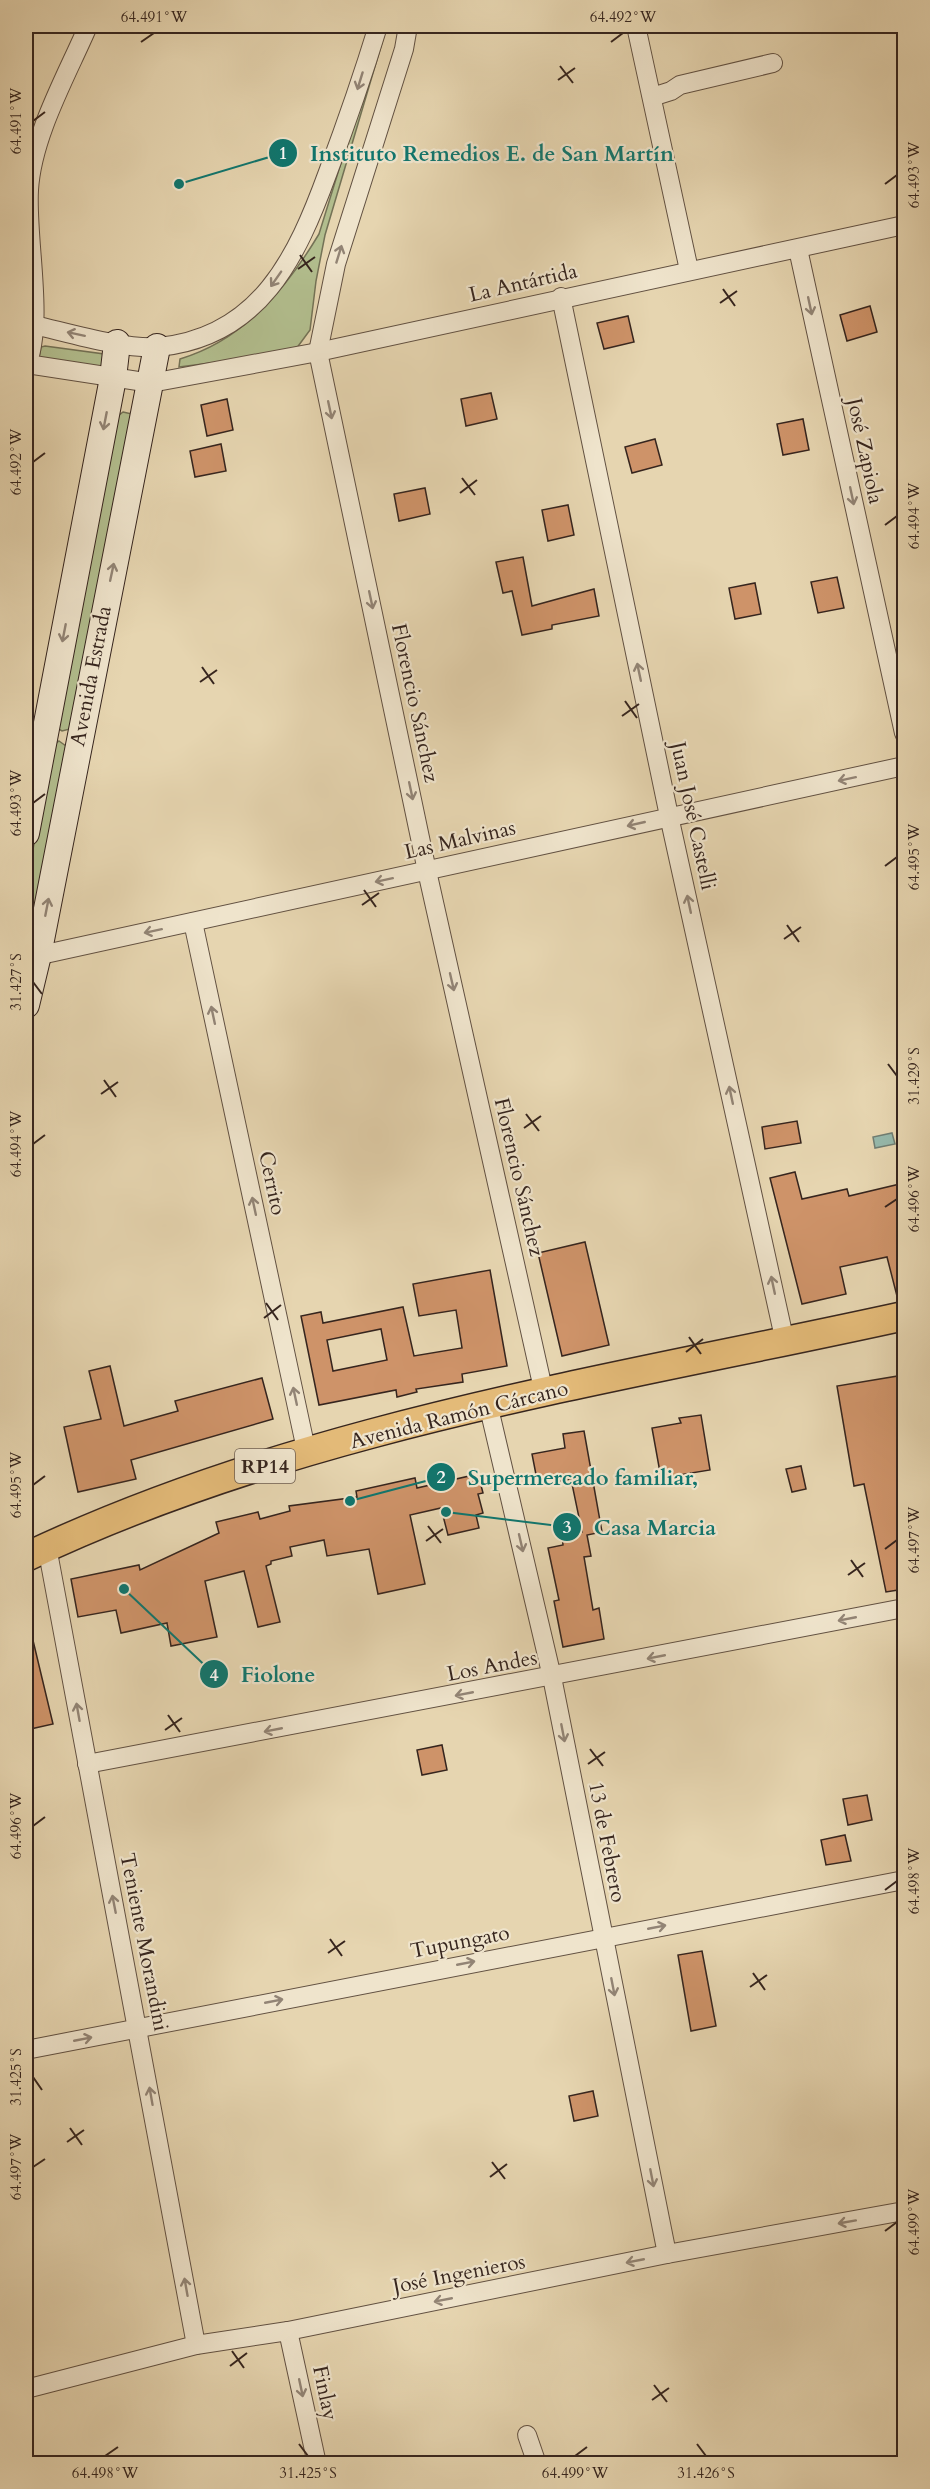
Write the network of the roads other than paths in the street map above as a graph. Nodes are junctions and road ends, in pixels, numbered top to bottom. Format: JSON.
{"nodes":[{"id":1,"x":88,"y":26,"type":"edge"},
{"id":2,"x":378,"y":26,"type":"edge"},
{"id":3,"x":408,"y":26,"type":"edge"},
{"id":4,"x":636,"y":26,"type":"edge"},
{"id":5,"x":773,"y":63,"type":"dead end"},
{"id":6,"x":652,"y":97,"type":"junction"},
{"id":7,"x":904,"y":225,"type":"edge"},
{"id":8,"x":798,"y":249,"type":"junction"},
{"id":9,"x":689,"y":270,"type":"junction"},
{"id":10,"x":561,"y":297,"type":"junction"},
{"id":11,"x":34,"y":326,"type":"junction"},
{"id":12,"x":117,"y":343,"type":"junction"},
{"id":13,"x":157,"y":347,"type":"junction"},
{"id":14,"x":318,"y":352,"type":"junction"},
{"id":15,"x":26,"y":366,"type":"edge"},
{"id":16,"x":113,"y":378,"type":"junction"},
{"id":17,"x":151,"y":383,"type":"junction"},
{"id":18,"x":45,"y":730,"type":"junction"},
{"id":19,"x":904,"y":733,"type":"edge"},
{"id":20,"x":79,"y":735,"type":"junction"},
{"id":21,"x":904,"y":766,"type":"edge"},
{"id":22,"x":669,"y":816,"type":"junction"},
{"id":23,"x":26,"y":827,"type":"edge"},
{"id":24,"x":427,"y":871,"type":"junction"},
{"id":25,"x":193,"y":922,"type":"junction"},
{"id":26,"x":32,"y":957,"type":"edge"},
{"id":27,"x":26,"y":1005,"type":"edge"},
{"id":28,"x":904,"y":1316,"type":"edge"},
{"id":29,"x":785,"y":1342,"type":"junction"},
{"id":30,"x":544,"y":1393,"type":"junction"},
{"id":31,"x":488,"y":1404,"type":"junction"},
{"id":32,"x":308,"y":1454,"type":"junction"},
{"id":33,"x":36,"y":1552,"type":"edge"},
{"id":34,"x":904,"y":1608,"type":"edge"},
{"id":35,"x":552,"y":1677,"type":"junction"},
{"id":36,"x":87,"y":1764,"type":"junction"},
{"id":37,"x":904,"y":1880,"type":"edge"},
{"id":38,"x":603,"y":1937,"type":"junction"},
{"id":39,"x":138,"y":2027,"type":"junction"},
{"id":40,"x":26,"y":2050,"type":"edge"},
{"id":41,"x":904,"y":2211,"type":"edge"},
{"id":42,"x":667,"y":2254,"type":"junction"},
{"id":43,"x":288,"y":2331,"type":"junction"},
{"id":44,"x":196,"y":2345,"type":"junction"},
{"id":45,"x":26,"y":2389,"type":"edge"},
{"id":46,"x":527,"y":2435,"type":"dead end"},
{"id":47,"x":317,"y":2463,"type":"edge"},
{"id":48,"x":537,"y":2463,"type":"edge"}],
"edges":[{"from":1,"to":11,"type":"street"},
{"from":2,"to":13,"type":"street","one_way":true},
{"from":14,"to":3,"type":"street","name":"Florencio Sánchez","one_way":true},
{"from":4,"to":6,"type":"street"},
{"from":5,"to":6,"type":"street"},
{"from":6,"to":9,"type":"street"},
{"from":7,"to":8,"type":"street","name":"La Antártida"},
{"from":8,"to":9,"type":"street","name":"La Antártida"},
{"from":8,"to":19,"type":"street","name":"José Zapiola","one_way":true},
{"from":9,"to":10,"type":"street","name":"La Antártida"},
{"from":10,"to":14,"type":"street","name":"La Antártida"},
{"from":22,"to":10,"type":"street","name":"Juan José Castelli","one_way":true},
{"from":12,"to":11,"type":"street","one_way":true},
{"from":11,"to":15,"type":"street"},
{"from":12,"to":13,"type":"street"},
{"from":12,"to":16,"type":"main road","name":"Avenida Estrada"},
{"from":13,"to":17,"type":"main road","name":"Avenida Estrada"},
{"from":14,"to":17,"type":"street","name":"La Antártida"},
{"from":14,"to":24,"type":"street","name":"Florencio Sánchez","one_way":true},
{"from":15,"to":16,"type":"street","name":"La Antártida"},
{"from":16,"to":17,"type":"street","name":"La Antártida"},
{"from":16,"to":18,"type":"main road","name":"Avenida Estrada","one_way":true},
{"from":20,"to":17,"type":"main road","name":"Avenida Estrada","one_way":true},
{"from":18,"to":20,"type":"main road"},
{"from":18,"to":23,"type":"main road","name":"Avenida Estrada"},
{"from":26,"to":20,"type":"main road","name":"Avenida Estrada","one_way":true},
{"from":21,"to":22,"type":"street","name":"Las Malvinas","one_way":true},
{"from":22,"to":24,"type":"street","name":"Las Malvinas","one_way":true},
{"from":29,"to":22,"type":"street","name":"Juan José Castelli","one_way":true},
{"from":24,"to":25,"type":"street","name":"Las Malvinas","one_way":true},
{"from":24,"to":30,"type":"street","name":"Florencio Sánchez","one_way":true},
{"from":25,"to":26,"type":"street","name":"Las Malvinas","one_way":true},
{"from":32,"to":25,"type":"street","name":"Cerrito","one_way":true},
{"from":26,"to":27,"type":"main road","name":"Avenida Estrada"},
{"from":28,"to":29,"type":"main road","name":"Avenida Ramón Cárcano","number":"RP14"},
{"from":29,"to":30,"type":"main road","name":"Avenida Ramón Cárcano","number":"RP14"},
{"from":30,"to":31,"type":"main road","name":"Avenida Ramón Cárcano","number":"RP14"},
{"from":31,"to":32,"type":"main road","name":"Avenida Ramón Cárcano","number":"RP14"},
{"from":31,"to":35,"type":"street","name":"13 de Febrero","one_way":true},
{"from":32,"to":33,"type":"main road","name":"Avenida Ramón Cárcano","number":"RP14"},
{"from":36,"to":33,"type":"street","name":"Teniente Morandini","one_way":true},
{"from":34,"to":35,"type":"street","name":"Los Andes","one_way":true},
{"from":35,"to":36,"type":"street","name":"Los Andes","one_way":true},
{"from":35,"to":38,"type":"street","name":"13 de Febrero","one_way":true},
{"from":39,"to":36,"type":"street","name":"Teniente Morandini","one_way":true},
{"from":38,"to":37,"type":"street","name":"Tupungato","one_way":true},
{"from":39,"to":38,"type":"street","name":"Tupungato","one_way":true},
{"from":38,"to":42,"type":"street","name":"13 de Febrero","one_way":true},
{"from":40,"to":39,"type":"street","name":"Tupungato","one_way":true},
{"from":44,"to":39,"type":"street","name":"Teniente Morandini","one_way":true},
{"from":41,"to":42,"type":"street","name":"José Ingenieros","one_way":true},
{"from":42,"to":43,"type":"street","name":"José Ingenieros","one_way":true},
{"from":43,"to":44,"type":"street","name":"José Ingenieros"},
{"from":43,"to":47,"type":"street","name":"Finlay","one_way":true},
{"from":44,"to":45,"type":"street","name":"José Ingenieros"},
{"from":46,"to":48,"type":"street"}]}
